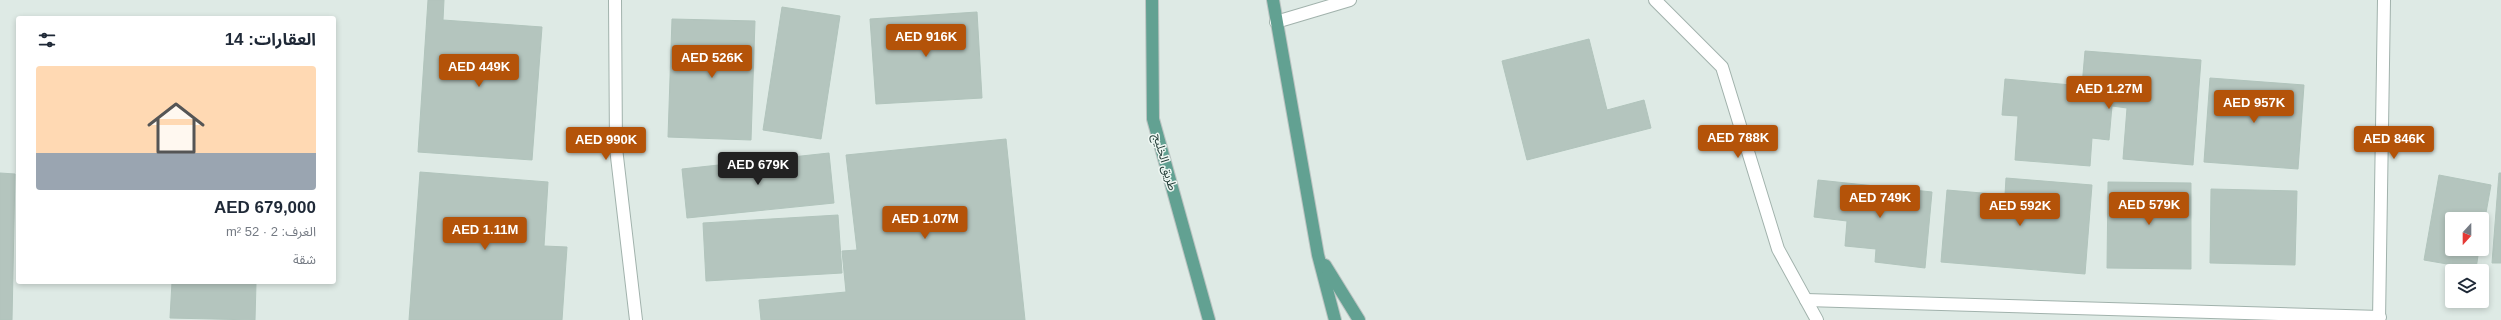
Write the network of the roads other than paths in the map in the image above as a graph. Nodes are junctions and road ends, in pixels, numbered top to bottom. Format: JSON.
{"nodes":[{"id":1,"x":615,"y":0,"type":"edge"},
{"id":2,"x":1273,"y":0,"type":"edge"},
{"id":3,"x":1350,"y":0,"type":"edge"},
{"id":4,"x":1655,"y":0,"type":"edge"},
{"id":5,"x":2384,"y":0,"type":"edge"},
{"id":6,"x":1151,"y":1,"type":"edge"},
{"id":7,"x":1276,"y":22,"type":"junction"},
{"id":8,"x":1318,"y":255,"type":"junction"},
{"id":9,"x":1806,"y":300,"type":"junction"},
{"id":10,"x":2380,"y":318,"type":"edge"},
{"id":11,"x":636,"y":320,"type":"edge"},
{"id":12,"x":1209,"y":320,"type":"edge"},
{"id":13,"x":1336,"y":320,"type":"edge"},
{"id":14,"x":1359,"y":320,"type":"edge"},
{"id":15,"x":1817,"y":320,"type":"edge"}],
"edges":[{"from":1,"to":11,"type":"street"},
{"from":2,"to":7,"type":"main road"},
{"from":3,"to":7,"type":"street"},
{"from":4,"to":9,"type":"street"},
{"from":5,"to":10,"type":"street"},
{"from":6,"to":12,"type":"main road","name":"طريق الخليج"},
{"from":7,"to":8,"type":"main road"},
{"from":8,"to":13,"type":"main road"},
{"from":8,"to":14,"type":"main road"},
{"from":9,"to":10,"type":"street"},
{"from":9,"to":15,"type":"street"}]}
